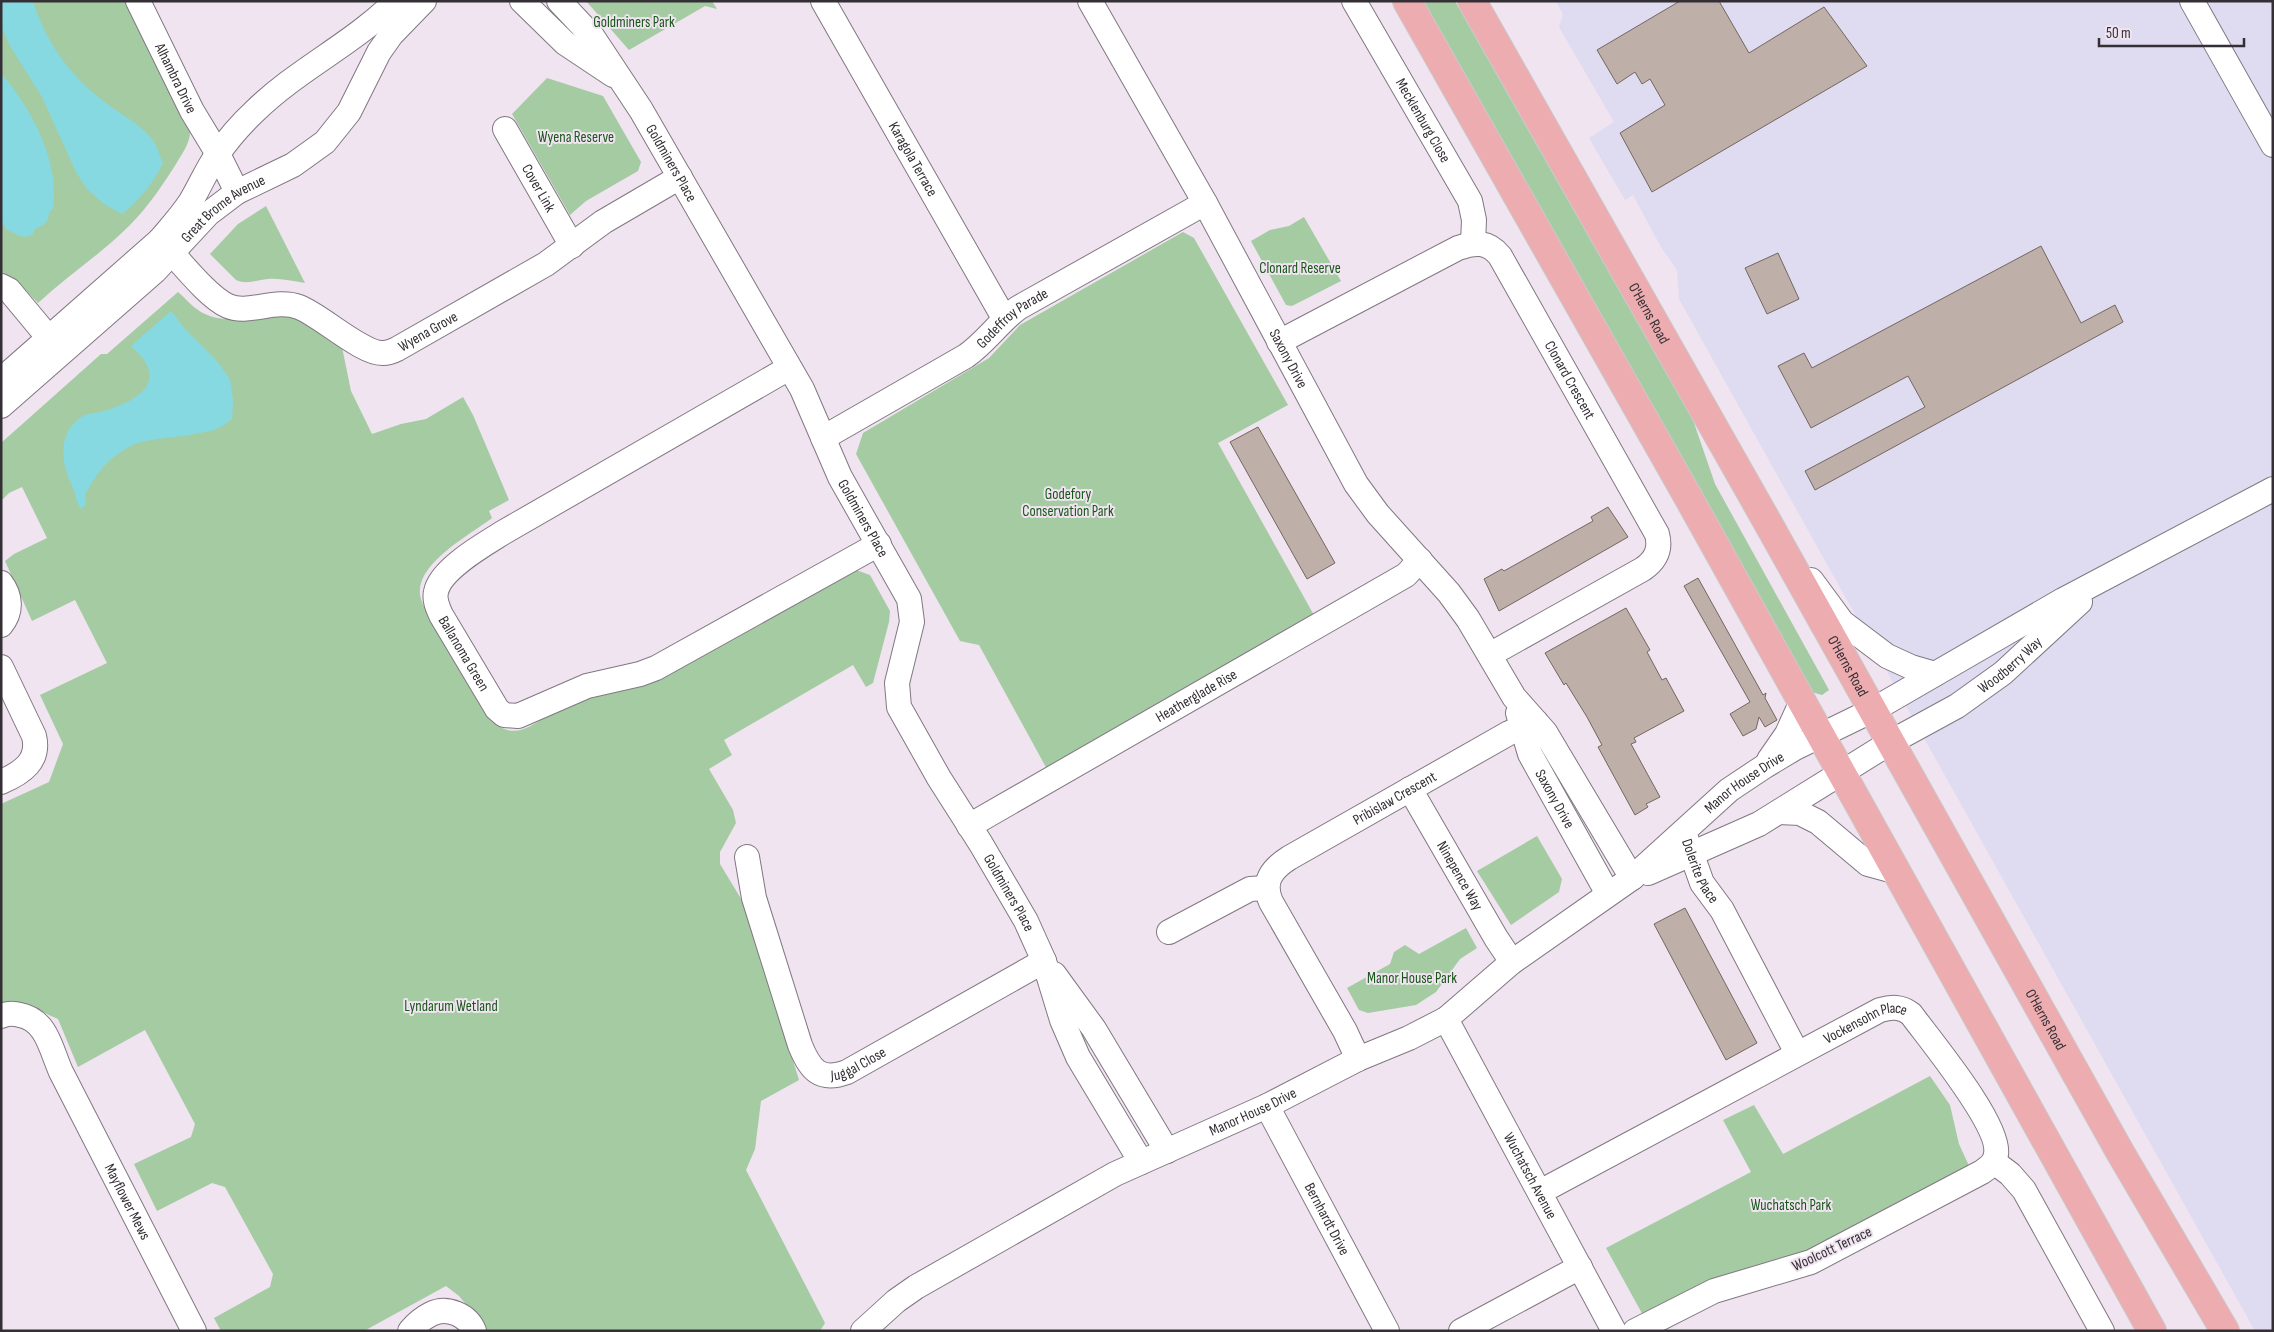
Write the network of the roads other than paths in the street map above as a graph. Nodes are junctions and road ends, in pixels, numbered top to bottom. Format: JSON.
{"nodes":[{"id":1,"x":138,"y":1,"type":"edge"},
{"id":2,"x":396,"y":1,"type":"edge"},
{"id":3,"x":424,"y":1,"type":"edge"},
{"id":4,"x":522,"y":1,"type":"edge"},
{"id":5,"x":559,"y":1,"type":"edge"},
{"id":6,"x":822,"y":1,"type":"edge"},
{"id":7,"x":1090,"y":1,"type":"edge"},
{"id":8,"x":1354,"y":1,"type":"edge"},
{"id":9,"x":1407,"y":1,"type":"edge"},
{"id":10,"x":1472,"y":1,"type":"edge"},
{"id":11,"x":2192,"y":1,"type":"edge"},
{"id":12,"x":625,"y":84,"type":"junction"},
{"id":13,"x":505,"y":128,"type":"dead end"},
{"id":14,"x":2273,"y":145,"type":"edge"},
{"id":15,"x":218,"y":154,"type":"junction"},
{"id":16,"x":680,"y":177,"type":"junction"},
{"id":17,"x":237,"y":192,"type":"junction"},
{"id":18,"x":1205,"y":203,"type":"junction"},
{"id":19,"x":1473,"y":243,"type":"junction"},
{"id":20,"x":166,"y":246,"type":"junction"},
{"id":21,"x":572,"y":246,"type":"junction"},
{"id":22,"x":1,"y":286,"type":"edge"},
{"id":23,"x":1004,"y":318,"type":"junction"},
{"id":24,"x":1279,"y":342,"type":"junction"},
{"id":25,"x":55,"y":345,"type":"junction"},
{"id":26,"x":790,"y":368,"type":"junction"},
{"id":27,"x":1,"y":380,"type":"edge"},
{"id":28,"x":1,"y":406,"type":"edge"},
{"id":29,"x":822,"y":438,"type":"junction"},
{"id":30,"x":2273,"y":489,"type":"edge"},
{"id":31,"x":1764,"y":516,"type":"junction"},
{"id":32,"x":879,"y":544,"type":"junction"},
{"id":33,"x":1420,"y":560,"type":"junction"},
{"id":34,"x":2117,"y":572,"type":"junction"},
{"id":35,"x":1,"y":583,"type":"edge"},
{"id":36,"x":1,"y":625,"type":"edge"},
{"id":37,"x":1490,"y":654,"type":"junction"},
{"id":38,"x":1,"y":667,"type":"edge"},
{"id":39,"x":1935,"y":674,"type":"junction"},
{"id":40,"x":1802,"y":703,"type":"junction"},
{"id":41,"x":1872,"y":710,"type":"junction"},
{"id":42,"x":1529,"y":725,"type":"junction"},
{"id":43,"x":1820,"y":736,"type":"junction"},
{"id":44,"x":1891,"y":742,"type":"junction"},
{"id":45,"x":1765,"y":766,"type":"junction"},
{"id":46,"x":1841,"y":772,"type":"junction"},
{"id":47,"x":1,"y":782,"type":"edge"},
{"id":48,"x":1410,"y":789,"type":"junction"},
{"id":49,"x":1779,"y":812,"type":"junction"},
{"id":50,"x":969,"y":826,"type":"junction"},
{"id":51,"x":1693,"y":843,"type":"junction"},
{"id":52,"x":747,"y":856,"type":"dead end"},
{"id":53,"x":1897,"y":872,"type":"junction"},
{"id":54,"x":1632,"y":878,"type":"junction"},
{"id":55,"x":1266,"y":888,"type":"junction"},
{"id":56,"x":1608,"y":894,"type":"junction"},
{"id":57,"x":1169,"y":932,"type":"dead end"},
{"id":58,"x":1044,"y":960,"type":"junction"},
{"id":59,"x":1512,"y":962,"type":"junction"},
{"id":60,"x":1,"y":1016,"type":"edge"},
{"id":61,"x":1446,"y":1020,"type":"junction"},
{"id":62,"x":1,"y":1031,"type":"edge"},
{"id":63,"x":1797,"y":1053,"type":"junction"},
{"id":64,"x":1358,"y":1059,"type":"junction"},
{"id":65,"x":61,"y":1072,"type":"junction"},
{"id":66,"x":1268,"y":1106,"type":"junction"},
{"id":67,"x":1167,"y":1151,"type":"junction"},
{"id":68,"x":1141,"y":1162,"type":"junction"},
{"id":69,"x":1994,"y":1162,"type":"junction"},
{"id":70,"x":1540,"y":1192,"type":"junction"},
{"id":71,"x":1580,"y":1267,"type":"junction"},
{"id":72,"x":194,"y":1331,"type":"edge"},
{"id":73,"x":410,"y":1331,"type":"edge"},
{"id":74,"x":422,"y":1331,"type":"edge"},
{"id":75,"x":456,"y":1331,"type":"edge"},
{"id":76,"x":474,"y":1331,"type":"edge"},
{"id":77,"x":863,"y":1331,"type":"edge"},
{"id":78,"x":1387,"y":1331,"type":"edge"},
{"id":79,"x":1461,"y":1331,"type":"edge"},
{"id":80,"x":1614,"y":1331,"type":"edge"},
{"id":81,"x":1635,"y":1331,"type":"edge"},
{"id":82,"x":2102,"y":1331,"type":"edge"},
{"id":83,"x":2152,"y":1331,"type":"edge"},
{"id":84,"x":2226,"y":1331,"type":"edge"}],
"edges":[{"from":1,"to":15,"type":"street","name":"Alhambra Drive"},
{"from":2,"to":15,"type":"street","name":"Great Brome Avenue"},
{"from":3,"to":17,"type":"street","name":"Great Brome Avenue"},
{"from":4,"to":12,"type":"street","name":"Goldminers Place"},
{"from":5,"to":12,"type":"street","name":"Goldminers Place"},
{"from":6,"to":23,"type":"street","name":"Karagola Terrace"},
{"from":7,"to":18,"type":"street","name":"Saxony Drive"},
{"from":8,"to":19,"type":"street","name":"Mecklenburg Close"},
{"from":9,"to":40,"type":"main road"},
{"from":10,"to":31,"type":"main road","name":"O'Herns Road"},
{"from":11,"to":14,"type":"street"},
{"from":12,"to":16,"type":"street","name":"Goldminers Place"},
{"from":13,"to":21,"type":"street","name":"Cover Link"},
{"from":15,"to":17,"type":"street","name":"Alhambra Drive"},
{"from":15,"to":20,"type":"street","name":"Great Brome Avenue"},
{"from":16,"to":21,"type":"street","name":"Wyena Grove"},
{"from":16,"to":26,"type":"street","name":"Goldminers Place"},
{"from":17,"to":20,"type":"street","name":"Great Brome Avenue"},
{"from":18,"to":23,"type":"street","name":"Godeffroy Parade"},
{"from":18,"to":24,"type":"street","name":"Saxony Drive"},
{"from":19,"to":24,"type":"street"},
{"from":19,"to":37,"type":"street","name":"Clonard Crescent"},
{"from":20,"to":21,"type":"street","name":"Wyena Grove"},
{"from":20,"to":25,"type":"street","name":"Great Brome Avenue"},
{"from":22,"to":25,"type":"street"},
{"from":23,"to":29,"type":"street","name":"Godeffroy Parade"},
{"from":24,"to":33,"type":"street","name":"Saxony Drive"},
{"from":25,"to":27,"type":"street","name":"Great Brome Avenue"},
{"from":25,"to":28,"type":"street","name":"Great Brome Avenue"},
{"from":26,"to":29,"type":"street","name":"Goldminers Place"},
{"from":26,"to":32,"type":"street","name":"Ballanoma Green"},
{"from":29,"to":32,"type":"street","name":"Goldminers Place"},
{"from":30,"to":34,"type":"street","name":"Woodberry Way"},
{"from":31,"to":39,"type":"street"},
{"from":31,"to":41,"type":"main road","name":"O'Herns Road"},
{"from":32,"to":50,"type":"street","name":"Goldminers Place"},
{"from":33,"to":37,"type":"street","name":"Saxony Drive"},
{"from":33,"to":50,"type":"street","name":"Heatherglade Rise"},
{"from":34,"to":39,"type":"street","name":"Woodberry Way"},
{"from":34,"to":44,"type":"street","name":"Woodberry Way"},
{"from":35,"to":36,"type":"street"},
{"from":37,"to":42,"type":"street","name":"Saxony Drive"},
{"from":38,"to":47,"type":"street"},
{"from":39,"to":41,"type":"street","name":"Woodberry Way"},
{"from":40,"to":43,"type":"main road"},
{"from":40,"to":45,"type":"street"},
{"from":41,"to":43,"type":"street","name":"Manor House Drive"},
{"from":41,"to":44,"type":"main road","name":"O'Herns Road"},
{"from":42,"to":48,"type":"street","name":"Pribislaw Crescent"},
{"from":42,"to":54,"type":"street","name":"Saxony Drive"},
{"from":42,"to":56,"type":"street","name":"Saxony Drive"},
{"from":43,"to":45,"type":"street","name":"Manor House Drive"},
{"from":43,"to":46,"type":"main road"},
{"from":44,"to":46,"type":"street","name":"Manor House Drive"},
{"from":44,"to":84,"type":"main road","name":"O'Herns Road"},
{"from":45,"to":51,"type":"street","name":"Manor House Drive"},
{"from":46,"to":49,"type":"street","name":"Manor House Drive"},
{"from":46,"to":53,"type":"main road"},
{"from":48,"to":55,"type":"street","name":"Pribislaw Crescent"},
{"from":48,"to":59,"type":"street","name":"Ninepence Way"},
{"from":49,"to":51,"type":"street","name":"Manor House Drive"},
{"from":49,"to":53,"type":"street"},
{"from":50,"to":58,"type":"street","name":"Goldminers Place"},
{"from":51,"to":54,"type":"street","name":"Manor House Drive"},
{"from":51,"to":63,"type":"street","name":"Dolerite Place"},
{"from":52,"to":58,"type":"street","name":"Juggal Close"},
{"from":53,"to":83,"type":"main road"},
{"from":54,"to":56,"type":"street","name":"Manor House Drive"},
{"from":55,"to":57,"type":"street"},
{"from":55,"to":64,"type":"street"},
{"from":56,"to":59,"type":"street","name":"Manor House Drive"},
{"from":58,"to":67,"type":"street","name":"Goldminers Place"},
{"from":58,"to":68,"type":"street","name":"Goldminers Place"},
{"from":59,"to":61,"type":"street","name":"Manor House Drive"},
{"from":60,"to":65,"type":"street","name":"Mayflower Mews"},
{"from":61,"to":64,"type":"street","name":"Manor House Drive"},
{"from":61,"to":70,"type":"street","name":"Wuchatsch Avenue"},
{"from":62,"to":65,"type":"street","name":"Mayflower Mews"},
{"from":63,"to":69,"type":"street","name":"Vockensohn Place"},
{"from":63,"to":70,"type":"street","name":"Vockensohn Place"},
{"from":64,"to":66,"type":"street","name":"Manor House Drive"},
{"from":65,"to":72,"type":"street","name":"Mayflower Mews"},
{"from":66,"to":67,"type":"street","name":"Manor House Drive"},
{"from":66,"to":78,"type":"street","name":"Bernhardt Drive"},
{"from":67,"to":68,"type":"street","name":"Manor House Drive"},
{"from":68,"to":77,"type":"street","name":"Manor House Drive"},
{"from":69,"to":81,"type":"street","name":"Woolcott Terrace"},
{"from":69,"to":82,"type":"street"},
{"from":70,"to":71,"type":"street","name":"Wuchatsch Avenue"},
{"from":71,"to":79,"type":"street"},
{"from":71,"to":80,"type":"street","name":"Wuchatsch Avenue"},
{"from":73,"to":76,"type":"street"},
{"from":74,"to":75,"type":"street"}]}
